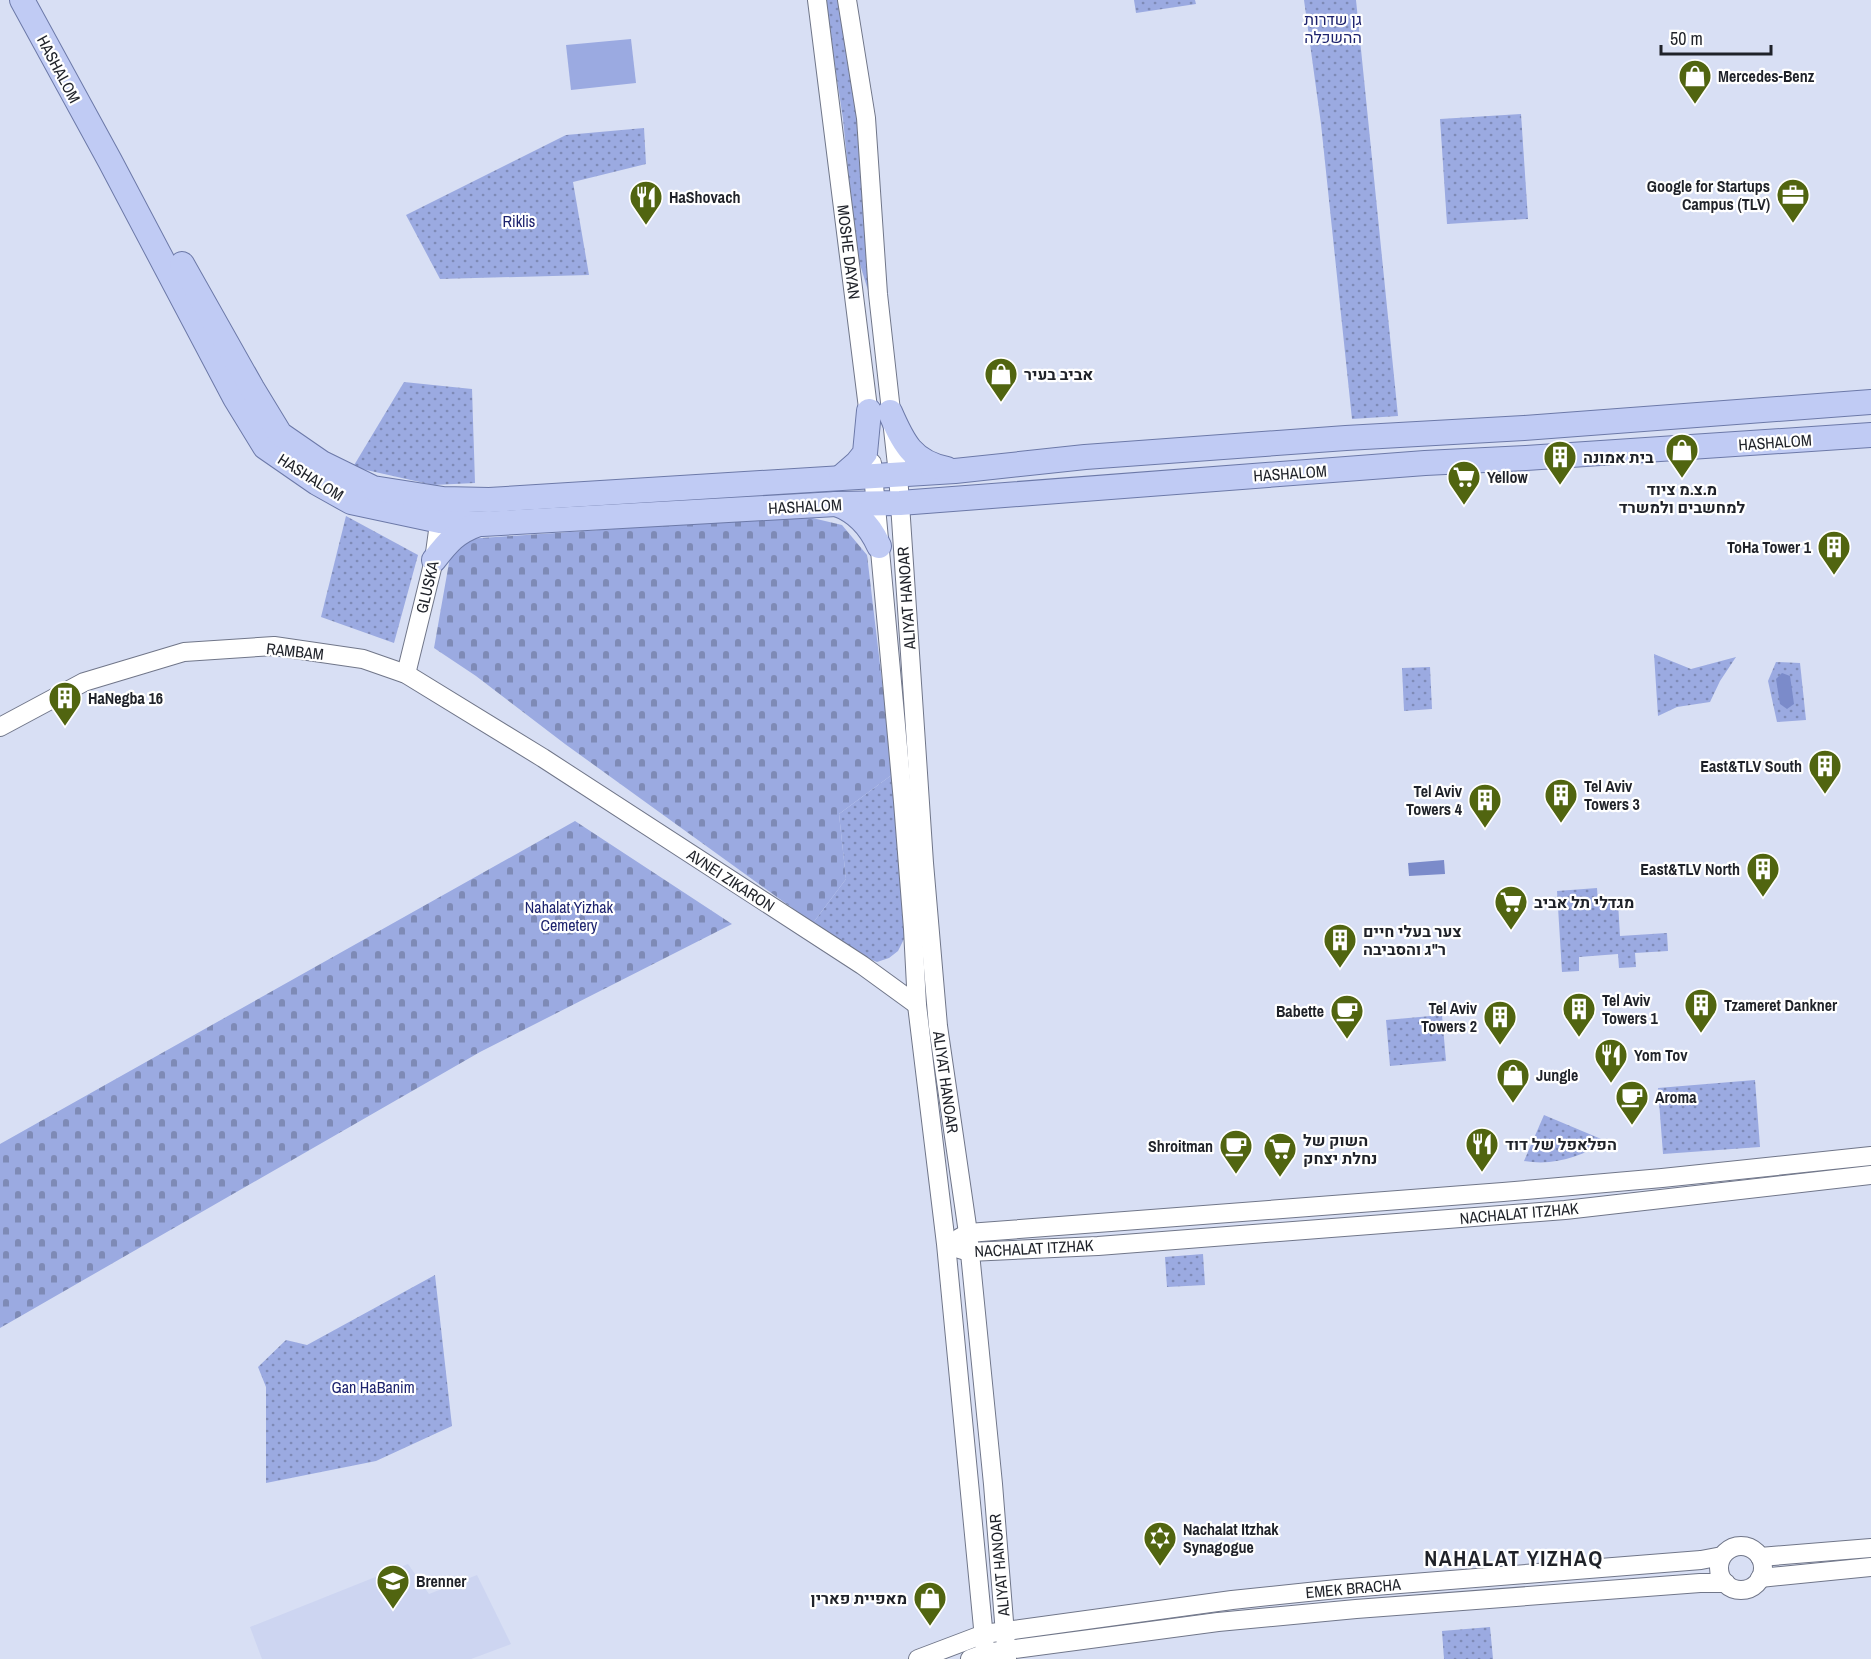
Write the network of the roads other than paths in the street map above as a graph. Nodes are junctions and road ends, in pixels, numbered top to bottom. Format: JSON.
{"nodes":[{"id":1,"x":22,"y":0,"type":"edge"},
{"id":2,"x":40,"y":0,"type":"edge"},
{"id":3,"x":817,"y":0,"type":"edge"},
{"id":4,"x":846,"y":0,"type":"edge"},
{"id":5,"x":1871,"y":402,"type":"edge"},
{"id":6,"x":879,"y":411,"type":"junction"},
{"id":7,"x":1871,"y":435,"type":"edge"},
{"id":8,"x":955,"y":471,"type":"junction"},
{"id":9,"x":898,"y":474,"type":"junction"},
{"id":10,"x":872,"y":475,"type":"junction"},
{"id":11,"x":841,"y":477,"type":"junction"},
{"id":12,"x":900,"y":503,"type":"junction"},
{"id":13,"x":836,"y":504,"type":"junction"},
{"id":14,"x":876,"y":504,"type":"junction"},
{"id":15,"x":441,"y":510,"type":"junction"},
{"id":16,"x":482,"y":524,"type":"junction"},
{"id":17,"x":879,"y":546,"type":"junction"},
{"id":18,"x":434,"y":560,"type":"junction"},
{"id":19,"x":406,"y":674,"type":"junction"},
{"id":20,"x":0,"y":727,"type":"edge"},
{"id":21,"x":543,"y":758,"type":"joint"},
{"id":22,"x":917,"y":1005,"type":"junction"},
{"id":23,"x":1871,"y":1156,"type":"edge"},
{"id":24,"x":1871,"y":1175,"type":"edge"},
{"id":25,"x":968,"y":1233,"type":"junction"},
{"id":26,"x":946,"y":1244,"type":"junction"},
{"id":27,"x":969,"y":1252,"type":"junction"},
{"id":28,"x":1871,"y":1548,"type":"edge"},
{"id":29,"x":1722,"y":1556,"type":"junction"},
{"id":30,"x":1760,"y":1557,"type":"junction"},
{"id":31,"x":1871,"y":1567,"type":"edge"},
{"id":32,"x":1760,"y":1578,"type":"junction"},
{"id":33,"x":1726,"y":1583,"type":"junction"},
{"id":34,"x":1005,"y":1631,"type":"junction"},
{"id":35,"x":984,"y":1634,"type":"junction"},
{"id":36,"x":1007,"y":1654,"type":"edge"},
{"id":37,"x":981,"y":1657,"type":"edge"},
{"id":38,"x":918,"y":1659,"type":"edge"}],
"edges":[{"from":1,"to":15,"type":"main road","name":"HASHALOM"},
{"from":2,"to":15,"type":"main road","name":"HASHALOM"},
{"from":3,"to":6,"type":"street","name":"MOSHE DAYAN"},
{"from":4,"to":6,"type":"street","name":"MOSHE DAYAN"},
{"from":5,"to":8,"type":"main road","name":"HASHALOM"},
{"from":6,"to":8,"type":"main road"},
{"from":6,"to":9,"type":"street","name":"MOSHE DAYAN"},
{"from":6,"to":10,"type":"street","name":"MOSHE DAYAN"},
{"from":6,"to":11,"type":"main road"},
{"from":7,"to":12,"type":"main road","name":"HASHALOM"},
{"from":8,"to":9,"type":"main road","name":"HASHALOM"},
{"from":9,"to":10,"type":"main road","name":"HASHALOM"},
{"from":9,"to":12,"type":"street","name":"MOSHE DAYAN"},
{"from":10,"to":11,"type":"main road","name":"HASHALOM"},
{"from":10,"to":14,"type":"street","name":"MOSHE DAYAN"},
{"from":11,"to":15,"type":"main road","name":"HASHALOM"},
{"from":12,"to":14,"type":"main road","name":"HASHALOM"},
{"from":12,"to":25,"type":"street","name":"ALIYAT HANOAR"},
{"from":13,"to":14,"type":"main road","name":"HASHALOM"},
{"from":13,"to":16,"type":"main road","name":"HASHALOM"},
{"from":13,"to":17,"type":"main road"},
{"from":14,"to":17,"type":"street","name":"ALIYAT HANOAR"},
{"from":15,"to":16,"type":"main road","name":"HASHALOM"},
{"from":15,"to":18,"type":"street","name":"GLUSKA"},
{"from":16,"to":18,"type":"main road"},
{"from":17,"to":22,"type":"street","name":"ALIYAT HANOAR"},
{"from":18,"to":19,"type":"street","name":"GLUSKA"},
{"from":19,"to":20,"type":"street","name":"RAMBAM"},
{"from":19,"to":21,"type":"street","name":"RAMBAM"},
{"from":21,"to":22,"type":"street","name":"AVNEI ZIKARON"},
{"from":22,"to":26,"type":"street","name":"ALIYAT HANOAR"},
{"from":23,"to":25,"type":"street","name":"NACHALAT ITZHAK"},
{"from":24,"to":27,"type":"street","name":"NACHALAT ITZHAK"},
{"from":25,"to":26,"type":"street","name":"NACHALAT ITZHAK"},
{"from":25,"to":27,"type":"street","name":"ALIYAT HANOAR"},
{"from":26,"to":27,"type":"street","name":"NACHALAT ITZHAK"},
{"from":26,"to":35,"type":"street","name":"ALIYAT HANOAR"},
{"from":27,"to":34,"type":"street","name":"ALIYAT HANOAR"},
{"from":28,"to":30,"type":"street"},
{"from":29,"to":30,"type":"street"},
{"from":29,"to":33,"type":"street"},
{"from":29,"to":34,"type":"street","name":"EMEK BRACHA"},
{"from":30,"to":32,"type":"street"},
{"from":31,"to":32,"type":"street"},
{"from":32,"to":33,"type":"street"},
{"from":33,"to":36,"type":"street","name":"EMEK BRACHA"},
{"from":34,"to":35,"type":"street","name":"EMEK BRACHA"},
{"from":34,"to":36,"type":"street","name":"ALIYAT HANOAR"},
{"from":35,"to":37,"type":"street","name":"ALIYAT HANOAR"},
{"from":35,"to":38,"type":"street","name":"EMEK BRACHA"},
{"from":36,"to":37,"type":"street","name":"EMEK BRACHA"}]}
